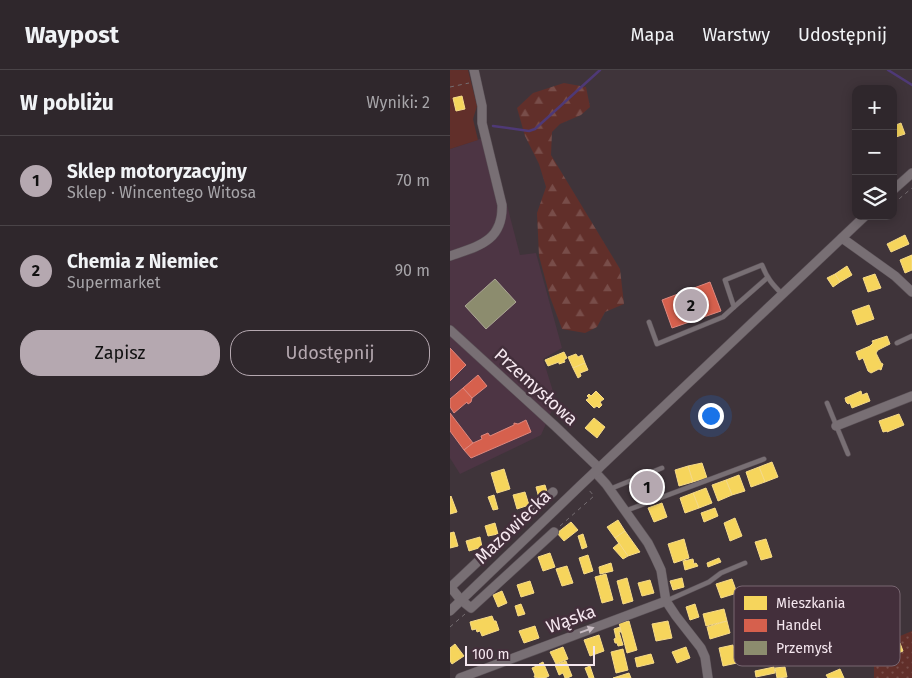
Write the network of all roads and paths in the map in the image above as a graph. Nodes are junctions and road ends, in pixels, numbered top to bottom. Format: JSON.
{"nodes":[{"id":1,"x":474,"y":70,"type":"edge"},
{"id":2,"x":477,"y":82,"type":"junction"},
{"id":3,"x":450,"y":87,"type":"edge"},
{"id":4,"x":912,"y":173,"type":"edge"},
{"id":5,"x":897,"y":186,"type":"edge"},
{"id":6,"x":912,"y":188,"type":"edge"},
{"id":7,"x":897,"y":201,"type":"edge"},
{"id":8,"x":861,"y":220,"type":"edge"},
{"id":9,"x":842,"y":238,"type":"junction"},
{"id":10,"x":450,"y":256,"type":"edge"},
{"id":11,"x":767,"y":278,"type":"junction"},
{"id":12,"x":912,"y":292,"type":"edge"},
{"id":13,"x":782,"y":294,"type":"junction"},
{"id":14,"x":734,"y":307,"type":"junction"},
{"id":15,"x":650,"y":322,"type":"dead end"},
{"id":16,"x":450,"y":330,"type":"edge"},
{"id":17,"x":912,"y":336,"type":"edge"},
{"id":18,"x":897,"y":343,"type":"dead end"},
{"id":19,"x":912,"y":396,"type":"edge"},
{"id":20,"x":827,"y":403,"type":"dead end"},
{"id":21,"x":836,"y":426,"type":"junction"},
{"id":22,"x":848,"y":454,"type":"dead end"},
{"id":23,"x":764,"y":459,"type":"dead end"},
{"id":24,"x":662,"y":468,"type":"dead end"},
{"id":25,"x":597,"y":470,"type":"junction"},
{"id":26,"x":582,"y":484,"type":"junction"},
{"id":27,"x":610,"y":489,"type":"junction"},
{"id":28,"x":553,"y":492,"type":"dead end"},
{"id":29,"x":625,"y":511,"type":"junction"},
{"id":30,"x":554,"y":532,"type":"joint"},
{"id":31,"x":745,"y":563,"type":"dead end"},
{"id":32,"x":461,"y":600,"type":"junction"},
{"id":33,"x":666,"y":601,"type":"junction"},
{"id":34,"x":471,"y":608,"type":"junction"},
{"id":35,"x":450,"y":611,"type":"edge"},
{"id":36,"x":450,"y":626,"type":"edge"},
{"id":37,"x":460,"y":678,"type":"edge"},
{"id":38,"x":708,"y":678,"type":"edge"}],
"edges":[{"from":1,"to":2,"type":"street"},
{"from":2,"to":3,"type":"path"},
{"from":2,"to":10,"type":"street"},
{"from":4,"to":5,"type":"street"},
{"from":6,"to":7,"type":"path"},
{"from":8,"to":9,"type":"street","name":"Mazowiecka"},
{"from":9,"to":12,"type":"street"},
{"from":9,"to":13,"type":"street","name":"Mazowiecka"},
{"from":11,"to":13,"type":"lane"},
{"from":11,"to":14,"type":"lane"},
{"from":11,"to":14,"type":"lane"},
{"from":13,"to":25,"type":"street","name":"Mazowiecka"},
{"from":14,"to":15,"type":"lane"},
{"from":16,"to":25,"type":"street","name":"Przemysłowa"},
{"from":17,"to":18,"type":"lane"},
{"from":19,"to":21,"type":"street"},
{"from":20,"to":21,"type":"lane"},
{"from":21,"to":22,"type":"lane"},
{"from":23,"to":29,"type":"lane"},
{"from":24,"to":27,"type":"lane"},
{"from":25,"to":26,"type":"street","name":"Mazowiecka"},
{"from":25,"to":27,"type":"street","name":"Przemysłowa"},
{"from":26,"to":30,"type":"path"},
{"from":26,"to":32,"type":"street","name":"Mazowiecka"},
{"from":27,"to":29,"type":"street","name":"Przemysłowa"},
{"from":28,"to":32,"type":"street"},
{"from":29,"to":33,"type":"street","name":"Przemysłowa"},
{"from":30,"to":34,"type":"street"},
{"from":31,"to":33,"type":"lane"},
{"from":32,"to":34,"type":"street"},
{"from":32,"to":35,"type":"street","name":"Mazowiecka"},
{"from":37,"to":33,"type":"street","name":"Wąska","one_way":true},
{"from":33,"to":38,"type":"street"},
{"from":34,"to":36,"type":"path"}]}
